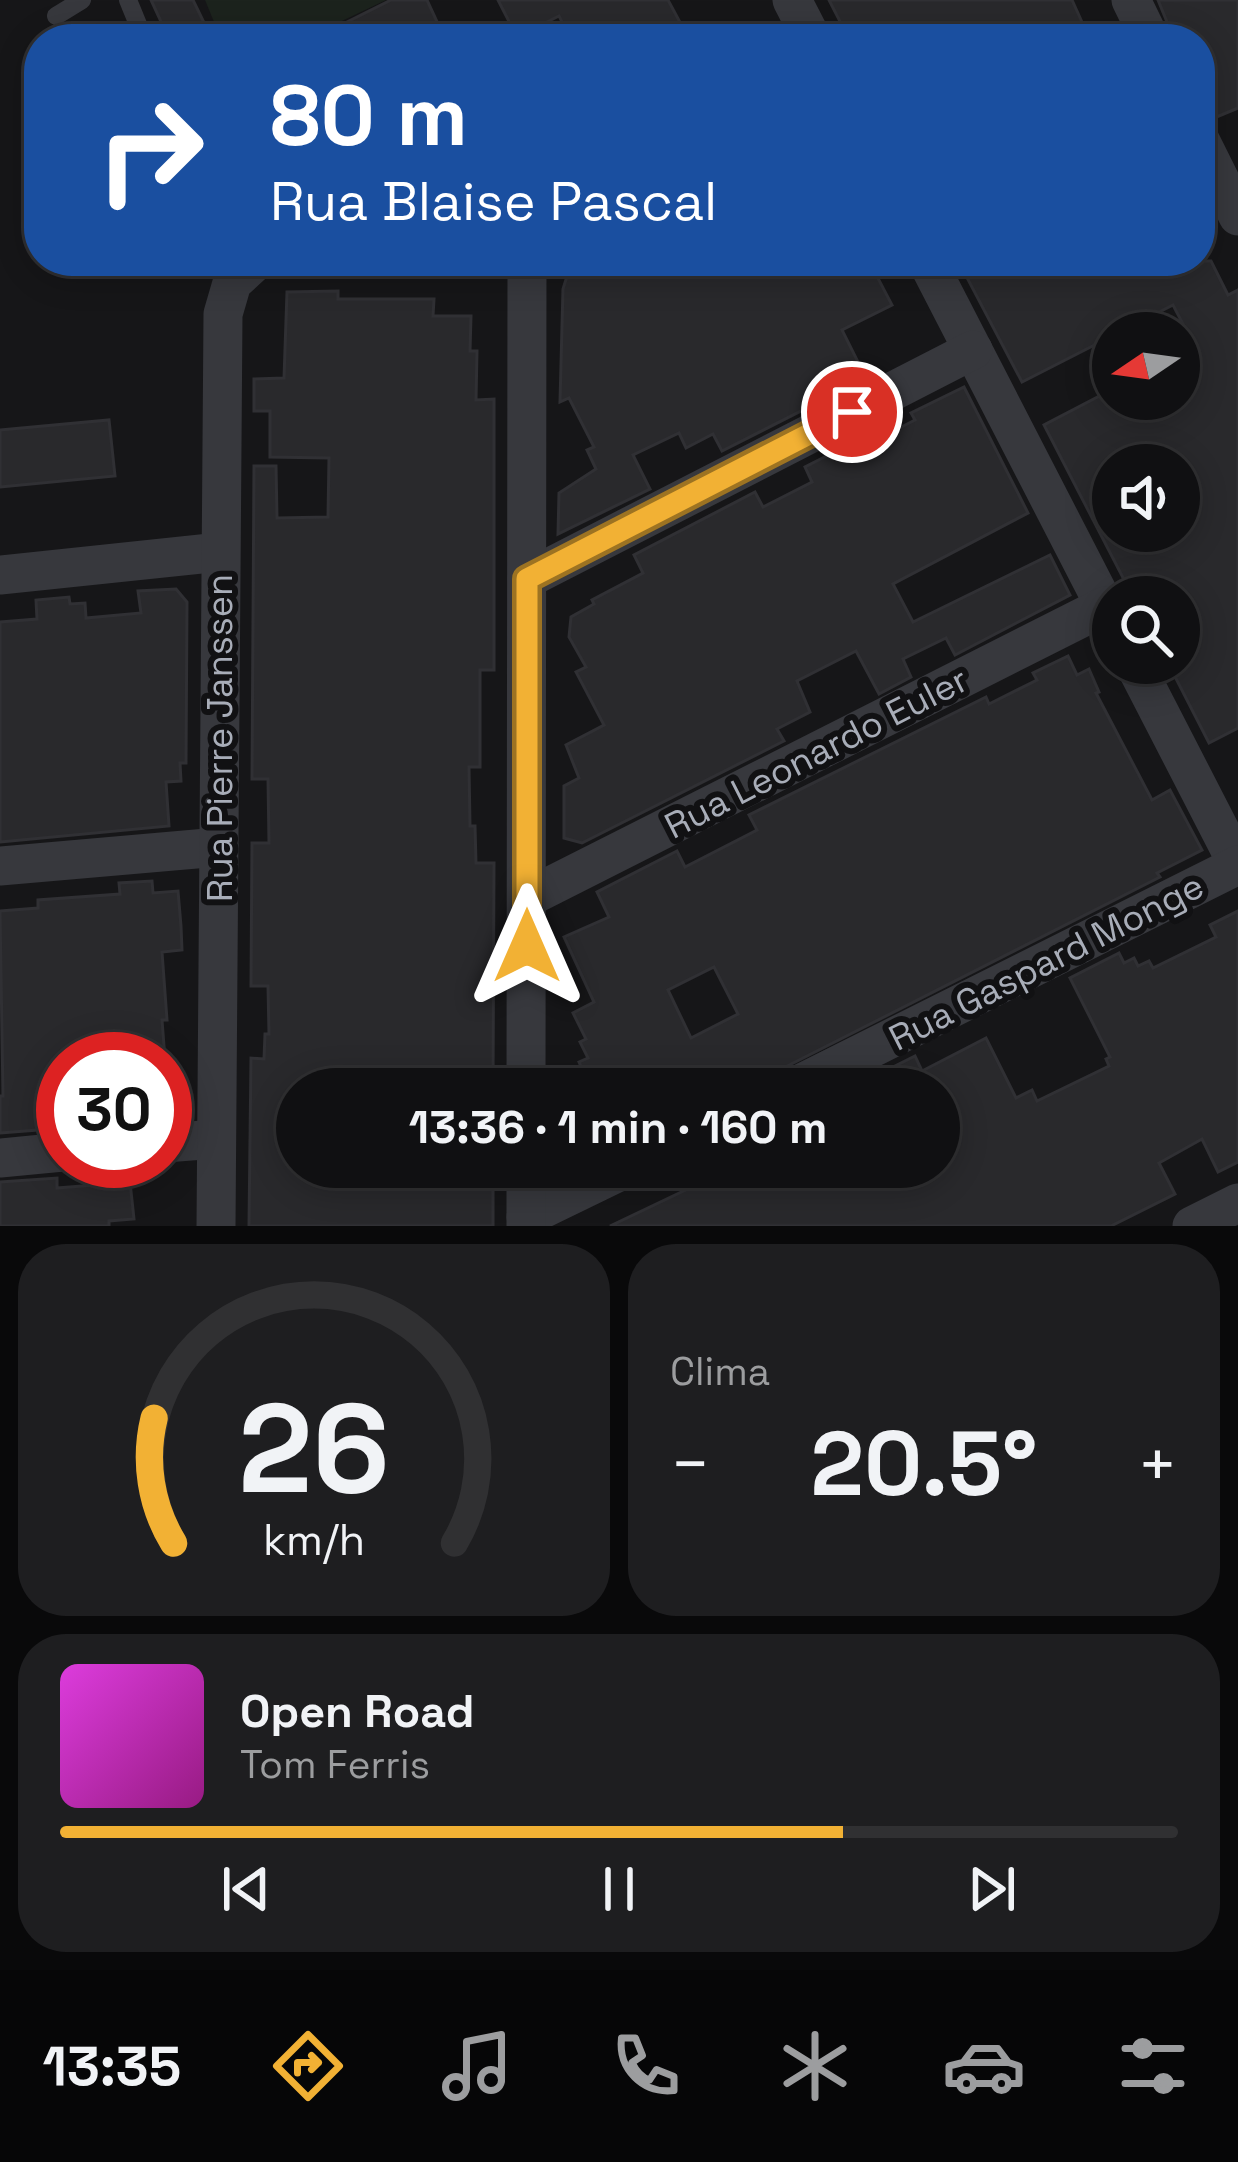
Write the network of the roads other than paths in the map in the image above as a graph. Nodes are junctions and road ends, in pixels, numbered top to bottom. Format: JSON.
{"nodes":[{"id":1,"x":82,"y":0,"type":"edge"},
{"id":2,"x":56,"y":16,"type":"dead end"},
{"id":3,"x":1215,"y":166,"type":"edge"},
{"id":4,"x":1234,"y":200,"type":"edge"},
{"id":5,"x":240,"y":276,"type":"edge"},
{"id":6,"x":527,"y":276,"type":"edge"},
{"id":7,"x":936,"y":276,"type":"edge"},
{"id":8,"x":973,"y":350,"type":"junction"},
{"id":9,"x":220,"y":552,"type":"junction"},
{"id":10,"x":0,"y":575,"type":"edge"},
{"id":11,"x":527,"y":579,"type":"junction"},
{"id":12,"x":1092,"y":581,"type":"edge"},
{"id":13,"x":1092,"y":622,"type":"edge"},
{"id":14,"x":1145,"y":684,"type":"edge"},
{"id":15,"x":219,"y":847,"type":"junction"},
{"id":16,"x":1238,"y":865,"type":"edge"},
{"id":17,"x":0,"y":866,"type":"edge"},
{"id":18,"x":527,"y":898,"type":"junction"},
{"id":19,"x":526,"y":1068,"type":"edge"},
{"id":20,"x":832,"y":1068,"type":"edge"},
{"id":21,"x":216,"y":1139,"type":"junction"},
{"id":22,"x":192,"y":1141,"type":"edge"},
{"id":23,"x":36,"y":1155,"type":"edge"},
{"id":24,"x":0,"y":1158,"type":"edge"},
{"id":25,"x":526,"y":1188,"type":"edge"},
{"id":26,"x":590,"y":1188,"type":"edge"},
{"id":27,"x":1238,"y":1203,"type":"edge"},
{"id":28,"x":526,"y":1222,"type":"edge"},
{"id":29,"x":216,"y":1226,"type":"edge"},
{"id":30,"x":1192,"y":1226,"type":"edge"}],
"edges":[{"from":1,"to":2,"type":"lane"},
{"from":3,"to":4,"type":"street"},
{"from":5,"to":9,"type":"street","name":"Rua Pierre Janssen"},
{"from":6,"to":11,"type":"street"},
{"from":7,"to":8,"type":"street"},
{"from":8,"to":11,"type":"street"},
{"from":8,"to":12,"type":"street"},
{"from":9,"to":10,"type":"street"},
{"from":9,"to":15,"type":"street","name":"Rua Pierre Janssen"},
{"from":11,"to":18,"type":"street"},
{"from":13,"to":18,"type":"street","name":"Rua Leonardo Euler"},
{"from":14,"to":16,"type":"street"},
{"from":15,"to":17,"type":"street"},
{"from":15,"to":21,"type":"street","name":"Rua Pierre Janssen"},
{"from":16,"to":20,"type":"street","name":"Rua Gaspard Monge"},
{"from":18,"to":19,"type":"street"},
{"from":21,"to":22,"type":"street"},
{"from":21,"to":29,"type":"street","name":"Rua Pierre Janssen"},
{"from":23,"to":24,"type":"street"},
{"from":25,"to":28,"type":"street"},
{"from":26,"to":28,"type":"street"},
{"from":27,"to":30,"type":"street"}]}
